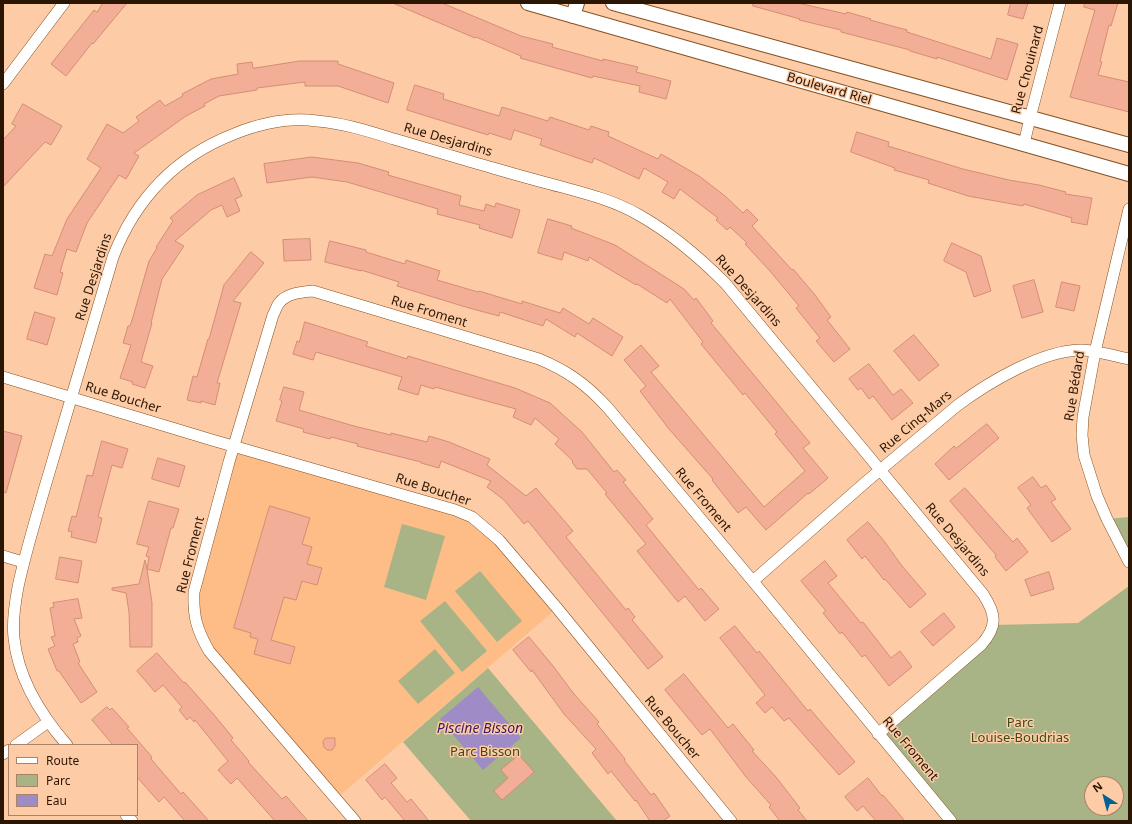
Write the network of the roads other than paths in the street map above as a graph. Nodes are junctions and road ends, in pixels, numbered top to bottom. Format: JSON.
{"nodes":[{"id":1,"x":64,"y":3,"type":"edge"},
{"id":2,"x":528,"y":3,"type":"edge"},
{"id":3,"x":577,"y":3,"type":"edge"},
{"id":4,"x":613,"y":3,"type":"edge"},
{"id":5,"x":1060,"y":3,"type":"edge"},
{"id":6,"x":573,"y":16,"type":"junction"},
{"id":7,"x":3,"y":84,"type":"edge"},
{"id":8,"x":1030,"y":118,"type":"junction"},
{"id":9,"x":1024,"y":144,"type":"junction"},
{"id":10,"x":1129,"y":145,"type":"edge"},
{"id":11,"x":1129,"y":174,"type":"edge"},
{"id":12,"x":1129,"y":209,"type":"edge"},
{"id":13,"x":1095,"y":352,"type":"junction"},
{"id":14,"x":1129,"y":358,"type":"edge"},
{"id":15,"x":3,"y":377,"type":"edge"},
{"id":16,"x":71,"y":397,"type":"junction"},
{"id":17,"x":234,"y":446,"type":"junction"},
{"id":18,"x":880,"y":470,"type":"junction"},
{"id":19,"x":3,"y":556,"type":"edge"},
{"id":20,"x":23,"y":562,"type":"junction"},
{"id":21,"x":1129,"y":562,"type":"edge"},
{"id":22,"x":753,"y":581,"type":"junction"},
{"id":23,"x":48,"y":722,"type":"junction"},
{"id":24,"x":878,"y":734,"type":"junction"},
{"id":25,"x":17,"y":744,"type":"edge"},
{"id":26,"x":66,"y":744,"type":"edge"},
{"id":27,"x":355,"y":821,"type":"edge"},
{"id":28,"x":731,"y":821,"type":"edge"},
{"id":29,"x":951,"y":821,"type":"edge"}],
"edges":[{"from":1,"to":7,"type":"street"},
{"from":2,"to":6,"type":"street","name":"Boulevard Riel"},
{"from":3,"to":6,"type":"street"},
{"from":4,"to":8,"type":"street","name":"Boulevard Riel"},
{"from":5,"to":8,"type":"street","name":"Rue Chouinard"},
{"from":6,"to":9,"type":"street","name":"Boulevard Riel"},
{"from":8,"to":9,"type":"street","name":"Rue Chouinard"},
{"from":8,"to":10,"type":"street","name":"Boulevard Riel"},
{"from":9,"to":11,"type":"street","name":"Boulevard Riel"},
{"from":12,"to":13,"type":"street","name":"Rue Bédard"},
{"from":13,"to":14,"type":"street","name":"Rue Cinq-Mars"},
{"from":13,"to":18,"type":"street","name":"Rue Cinq-Mars"},
{"from":13,"to":21,"type":"street","name":"Rue Bédard"},
{"from":15,"to":16,"type":"street","name":"Rue Boucher"},
{"from":16,"to":17,"type":"street","name":"Rue Boucher"},
{"from":16,"to":18,"type":"street","name":"Rue Desjardins"},
{"from":16,"to":20,"type":"street","name":"Rue Desjardins"},
{"from":17,"to":22,"type":"street","name":"Rue Froment"},
{"from":17,"to":27,"type":"street","name":"Rue Froment"},
{"from":17,"to":28,"type":"street","name":"Rue Boucher"},
{"from":18,"to":22,"type":"street","name":"Rue Cinq-Mars"},
{"from":18,"to":24,"type":"street","name":"Rue Desjardins"},
{"from":19,"to":20,"type":"street"},
{"from":20,"to":23,"type":"street","name":"Rue Desjardins"},
{"from":22,"to":24,"type":"street","name":"Rue Froment"},
{"from":23,"to":25,"type":"street"},
{"from":23,"to":26,"type":"street","name":"Rue Desjardins"},
{"from":24,"to":29,"type":"street","name":"Rue Froment"}]}
